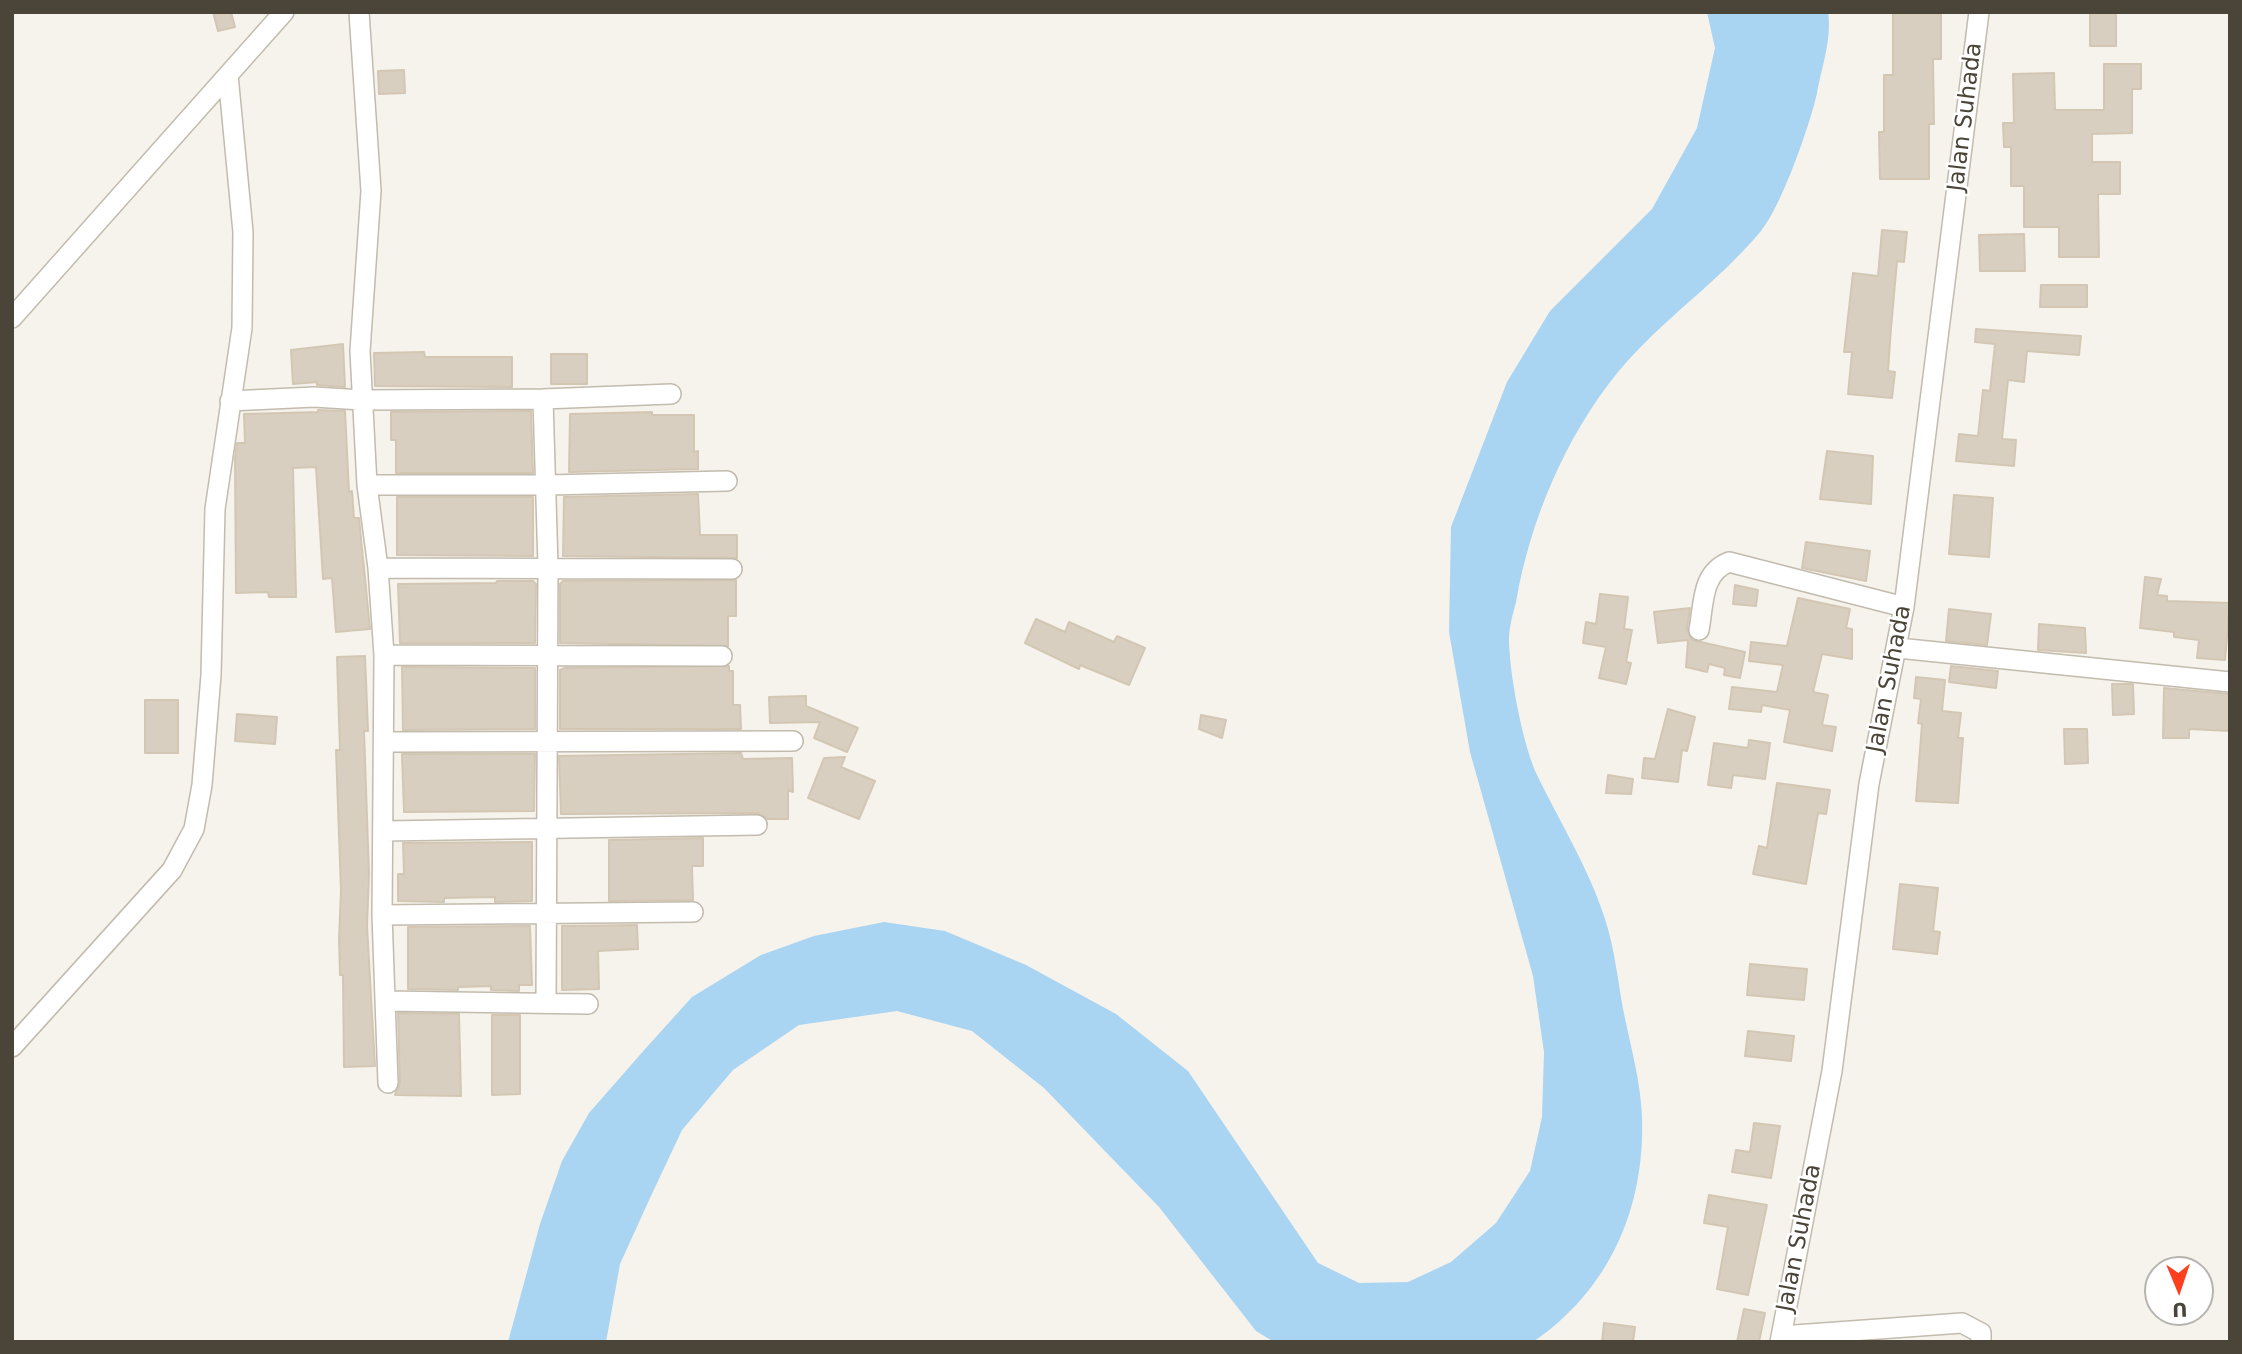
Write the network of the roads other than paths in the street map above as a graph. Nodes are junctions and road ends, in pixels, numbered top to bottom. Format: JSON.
{"nodes":[{"id":1,"x":284,"y":12,"type":"edge"},
{"id":2,"x":359,"y":12,"type":"edge"},
{"id":3,"x":1979,"y":12,"type":"edge"},
{"id":4,"x":228,"y":75,"type":"junction"},
{"id":5,"x":12,"y":318,"type":"edge"},
{"id":6,"x":671,"y":394,"type":"dead end"},
{"id":7,"x":543,"y":399,"type":"junction"},
{"id":8,"x":362,"y":400,"type":"junction"},
{"id":9,"x":230,"y":401,"type":"junction"},
{"id":10,"x":727,"y":481,"type":"dead end"},
{"id":11,"x":367,"y":485,"type":"junction"},
{"id":12,"x":547,"y":485,"type":"junction"},
{"id":13,"x":548,"y":566,"type":"junction"},
{"id":14,"x":378,"y":568,"type":"junction"},
{"id":15,"x":732,"y":569,"type":"dead end"},
{"id":16,"x":1904,"y":607,"type":"junction"},
{"id":17,"x":1699,"y":630,"type":"dead end"},
{"id":18,"x":1898,"y":648,"type":"junction"},
{"id":19,"x":384,"y":655,"type":"junction"},
{"id":20,"x":546,"y":655,"type":"junction"},
{"id":21,"x":722,"y":656,"type":"dead end"},
{"id":22,"x":2230,"y":682,"type":"edge"},
{"id":23,"x":793,"y":741,"type":"dead end"},
{"id":24,"x":384,"y":742,"type":"junction"},
{"id":25,"x":548,"y":742,"type":"junction"},
{"id":26,"x":757,"y":825,"type":"dead end"},
{"id":27,"x":547,"y":828,"type":"junction"},
{"id":28,"x":385,"y":831,"type":"junction"},
{"id":29,"x":693,"y":912,"type":"dead end"},
{"id":30,"x":383,"y":915,"type":"junction"},
{"id":31,"x":547,"y":915,"type":"junction"},
{"id":32,"x":386,"y":1000,"type":"junction"},
{"id":33,"x":547,"y":1003,"type":"junction"},
{"id":34,"x":588,"y":1004,"type":"dead end"},
{"id":35,"x":12,"y":1046,"type":"edge"},
{"id":36,"x":388,"y":1083,"type":"dead end"},
{"id":37,"x":1781,"y":1339,"type":"edge"},
{"id":38,"x":1981,"y":1342,"type":"edge"}],
"edges":[{"from":1,"to":4,"type":"street"},
{"from":2,"to":8,"type":"street"},
{"from":3,"to":16,"type":"street","name":"Jalan Suhada"},
{"from":4,"to":5,"type":"street"},
{"from":4,"to":9,"type":"street"},
{"from":6,"to":7,"type":"street"},
{"from":7,"to":8,"type":"street"},
{"from":7,"to":12,"type":"street"},
{"from":8,"to":9,"type":"street"},
{"from":8,"to":11,"type":"street"},
{"from":9,"to":35,"type":"street"},
{"from":10,"to":12,"type":"street"},
{"from":11,"to":12,"type":"street"},
{"from":11,"to":14,"type":"street"},
{"from":12,"to":13,"type":"street"},
{"from":13,"to":14,"type":"street"},
{"from":13,"to":15,"type":"street"},
{"from":13,"to":20,"type":"street"},
{"from":14,"to":19,"type":"street"},
{"from":16,"to":17,"type":"street"},
{"from":16,"to":18,"type":"street","name":"Jalan Suhada"},
{"from":18,"to":22,"type":"street"},
{"from":18,"to":37,"type":"street","name":"Jalan Suhada"},
{"from":19,"to":20,"type":"street"},
{"from":19,"to":24,"type":"street"},
{"from":20,"to":21,"type":"street"},
{"from":20,"to":25,"type":"street"},
{"from":23,"to":25,"type":"street"},
{"from":24,"to":25,"type":"street"},
{"from":24,"to":28,"type":"street"},
{"from":25,"to":27,"type":"street"},
{"from":26,"to":27,"type":"street"},
{"from":27,"to":28,"type":"street"},
{"from":27,"to":31,"type":"street"},
{"from":28,"to":30,"type":"street"},
{"from":29,"to":31,"type":"street"},
{"from":30,"to":31,"type":"street"},
{"from":30,"to":32,"type":"street"},
{"from":31,"to":33,"type":"street"},
{"from":32,"to":33,"type":"street"},
{"from":32,"to":36,"type":"street"},
{"from":33,"to":34,"type":"street"},
{"from":37,"to":38,"type":"street"}]}
